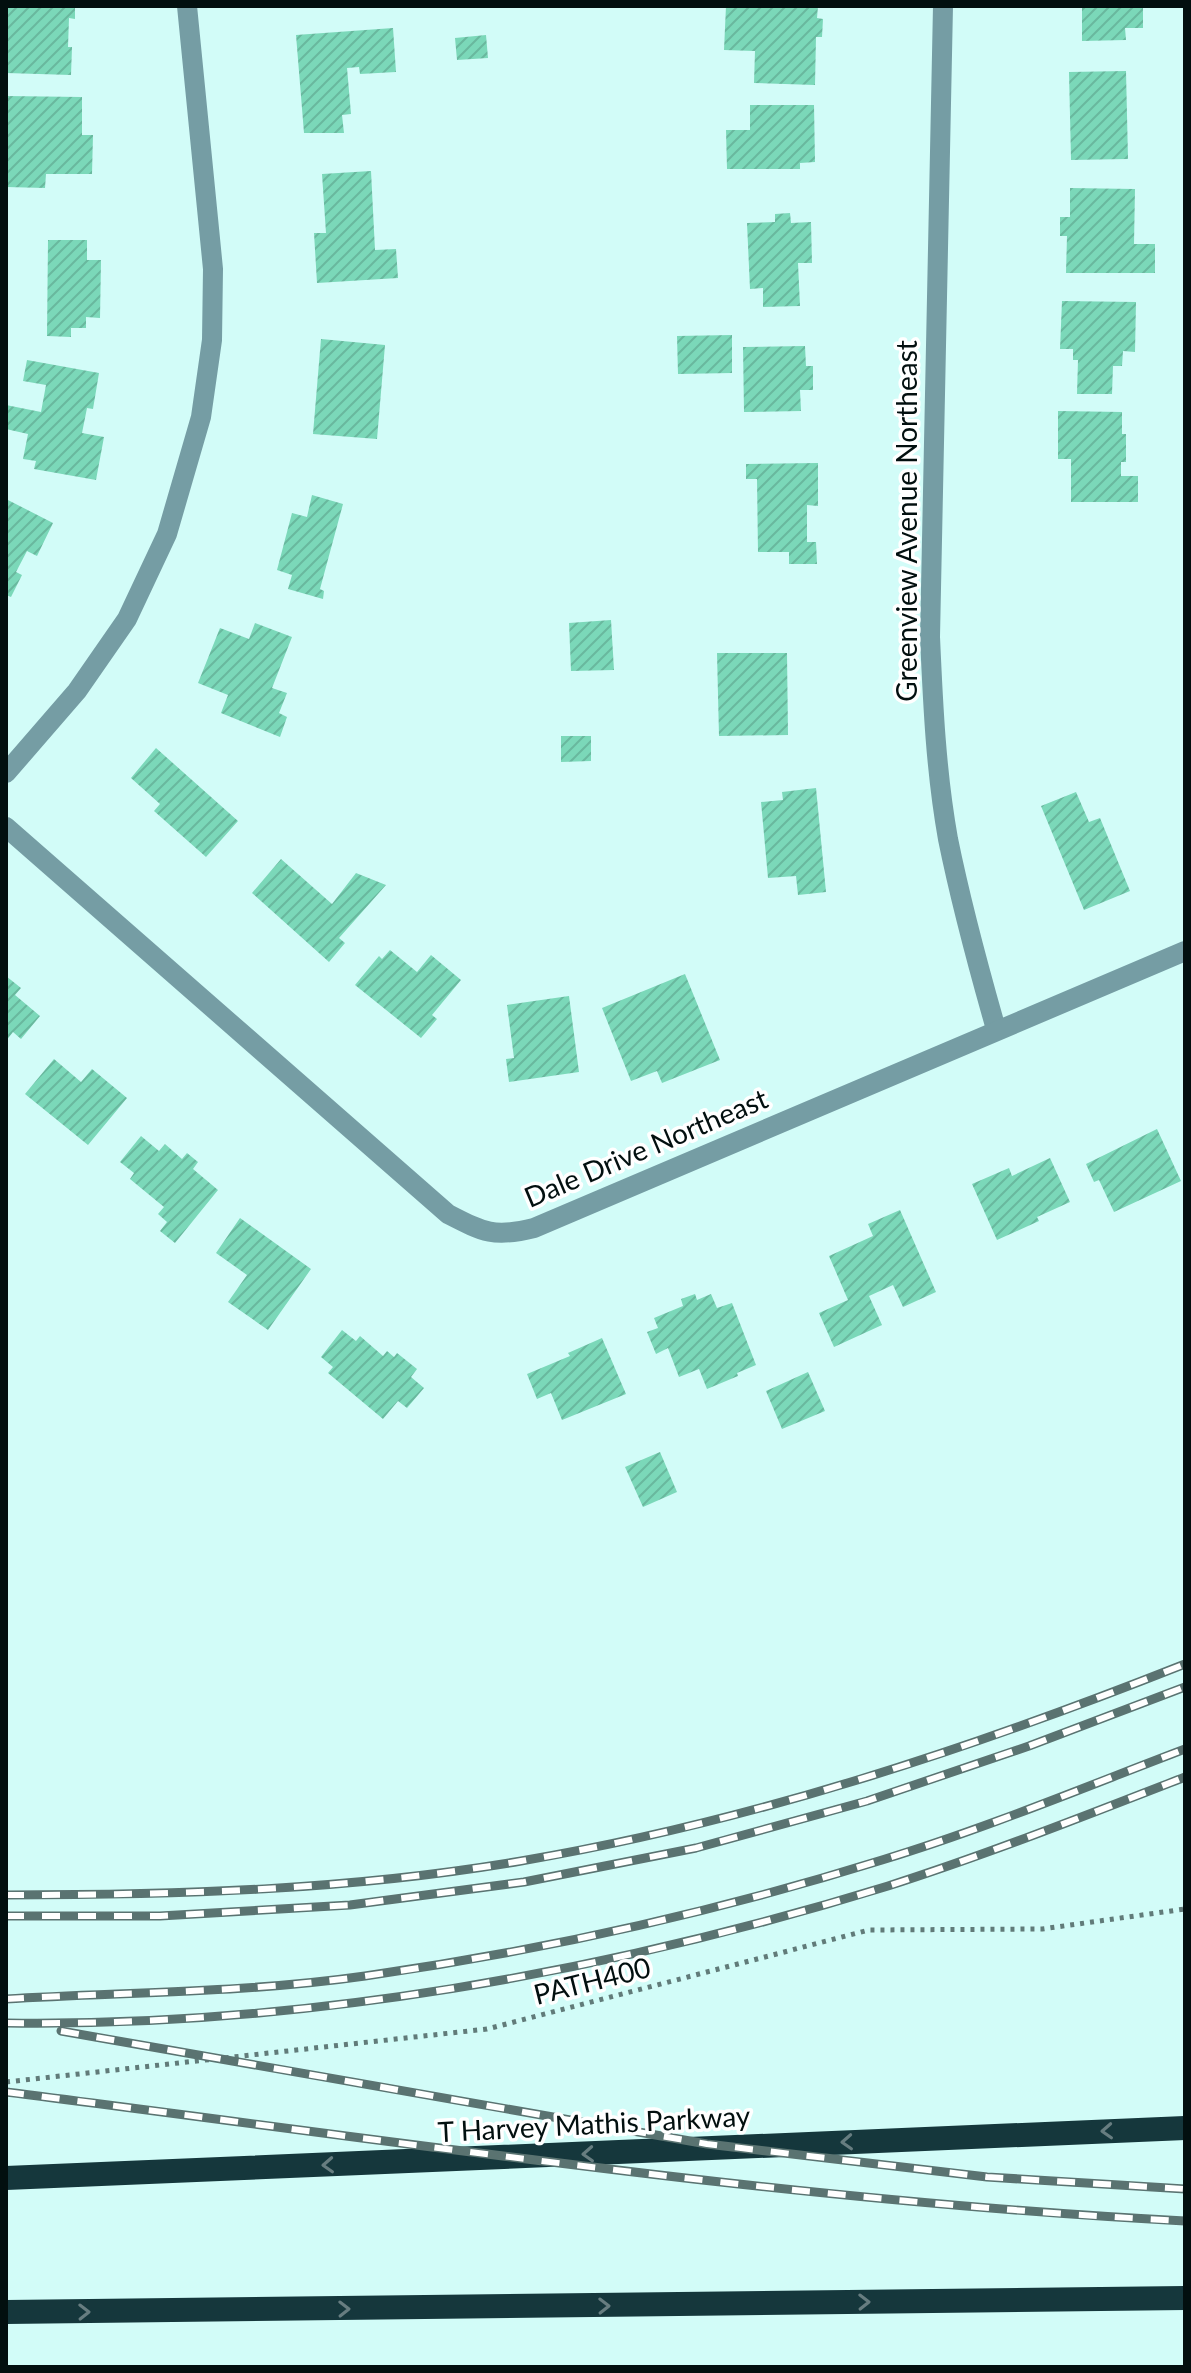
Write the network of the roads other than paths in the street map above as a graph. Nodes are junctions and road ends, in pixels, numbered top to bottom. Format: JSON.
{"nodes":[{"id":1,"x":187,"y":6,"type":"edge"},
{"id":2,"x":943,"y":6,"type":"edge"},
{"id":3,"x":6,"y":773,"type":"edge"},
{"id":4,"x":6,"y":827,"type":"edge"},
{"id":5,"x":1185,"y":951,"type":"edge"},
{"id":6,"x":996,"y":1029,"type":"junction"},
{"id":7,"x":1185,"y":2128,"type":"edge"},
{"id":8,"x":6,"y":2178,"type":"edge"},
{"id":9,"x":1185,"y":2298,"type":"edge"},
{"id":10,"x":6,"y":2312,"type":"edge"}],
"edges":[{"from":1,"to":3,"type":"street"},
{"from":2,"to":6,"type":"street","name":"Greenview Avenue Northeast"},
{"from":4,"to":6,"type":"street","name":"Dale Drive Northeast"},
{"from":5,"to":6,"type":"street","name":"Dale Drive Northeast"},
{"from":7,"to":8,"type":"highway","name":"T Harvey Mathis Parkway","one_way":true},
{"from":10,"to":9,"type":"highway","one_way":true}]}
